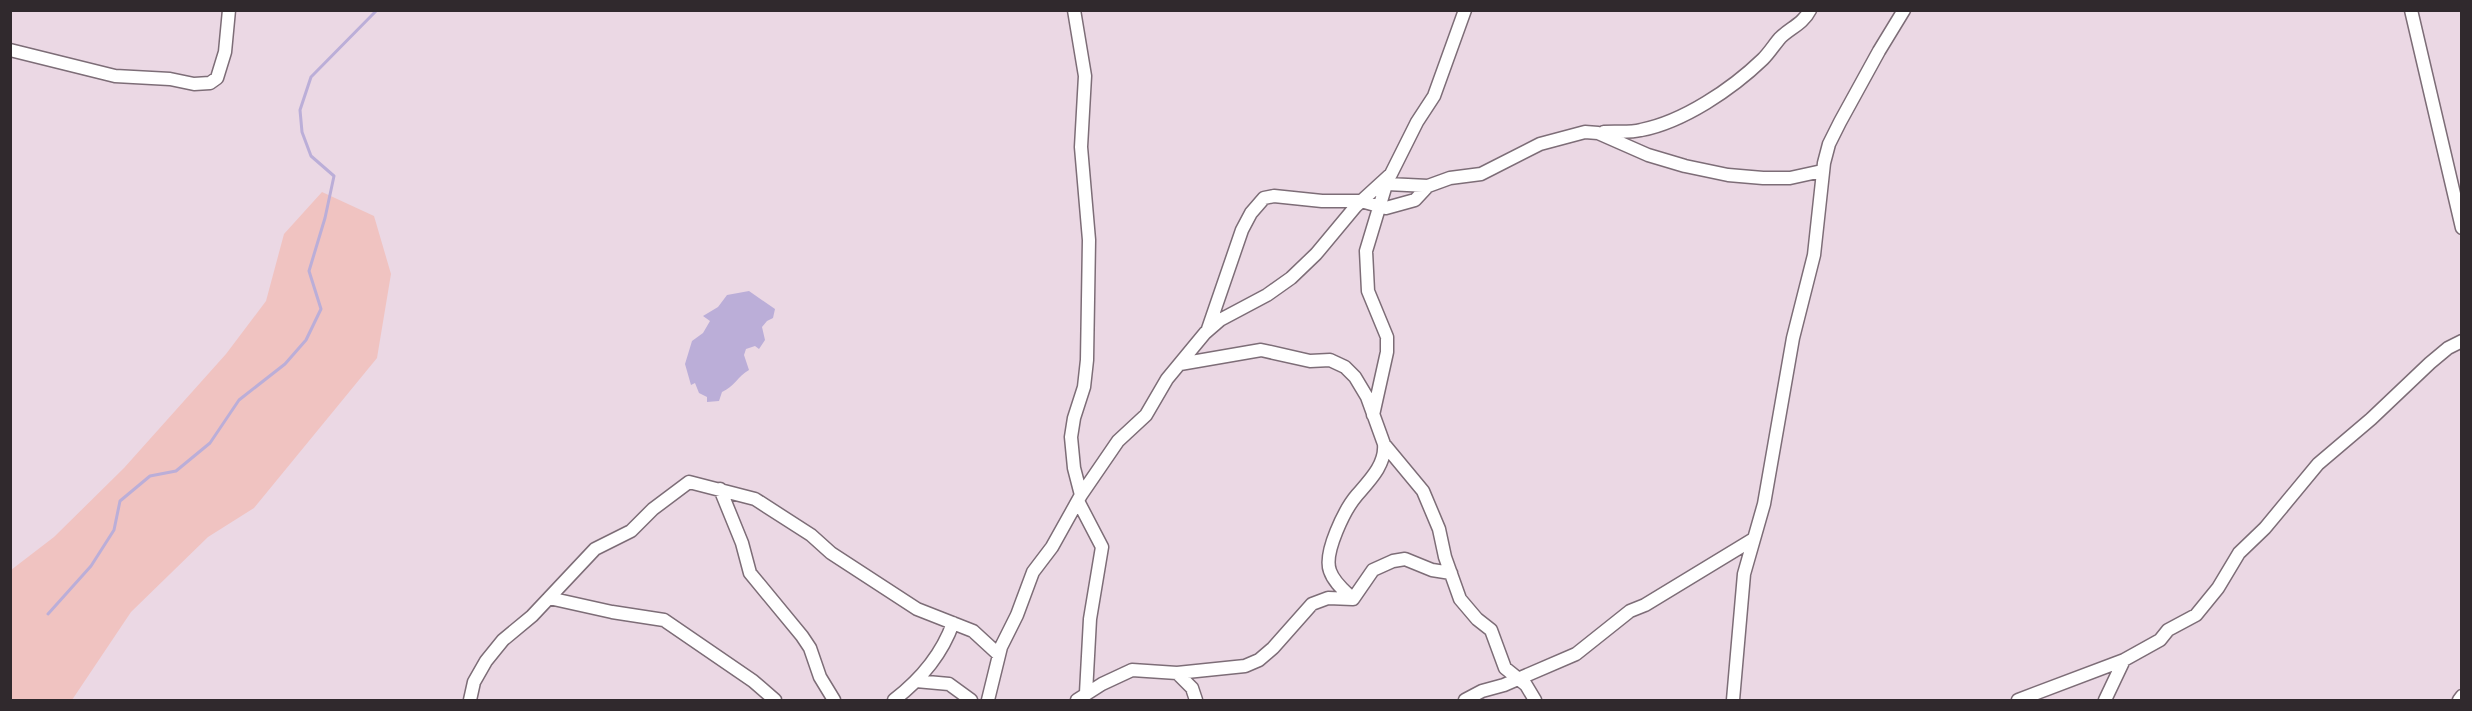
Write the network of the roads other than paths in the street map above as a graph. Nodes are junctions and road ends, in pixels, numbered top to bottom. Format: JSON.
{"nodes":[{"id":1,"x":229,"y":10,"type":"edge"},
{"id":2,"x":1074,"y":10,"type":"edge"},
{"id":3,"x":1465,"y":10,"type":"edge"},
{"id":4,"x":1810,"y":10,"type":"edge"},
{"id":5,"x":1904,"y":10,"type":"edge"},
{"id":6,"x":2411,"y":10,"type":"edge"},
{"id":7,"x":10,"y":50,"type":"edge"},
{"id":8,"x":1598,"y":133,"type":"junction"},
{"id":9,"x":1822,"y":171,"type":"junction"},
{"id":10,"x":1387,"y":181,"type":"junction"},
{"id":11,"x":1428,"y":186,"type":"junction"},
{"id":12,"x":1361,"y":201,"type":"junction"},
{"id":13,"x":1379,"y":207,"type":"junction"},
{"id":14,"x":2462,"y":228,"type":"edge"},
{"id":15,"x":1208,"y":331,"type":"junction"},
{"id":16,"x":2462,"y":341,"type":"edge"},
{"id":17,"x":1180,"y":364,"type":"junction"},
{"id":18,"x":1373,"y":417,"type":"junction"},
{"id":19,"x":1384,"y":444,"type":"junction"},
{"id":20,"x":720,"y":489,"type":"junction"},
{"id":21,"x":1080,"y":498,"type":"junction"},
{"id":22,"x":1752,"y":540,"type":"junction"},
{"id":23,"x":1450,"y":573,"type":"junction"},
{"id":24,"x":549,"y":598,"type":"junction"},
{"id":25,"x":1353,"y":599,"type":"junction"},
{"id":26,"x":953,"y":623,"type":"junction"},
{"id":27,"x":998,"y":654,"type":"junction"},
{"id":28,"x":2124,"y":660,"type":"junction"},
{"id":29,"x":1177,"y":673,"type":"junction"},
{"id":30,"x":1517,"y":679,"type":"junction"},
{"id":31,"x":916,"y":681,"type":"junction"},
{"id":32,"x":2462,"y":696,"type":"edge"},
{"id":33,"x":1082,"y":697,"type":"edge"},
{"id":34,"x":470,"y":700,"type":"edge"},
{"id":35,"x":775,"y":700,"type":"edge"},
{"id":36,"x":834,"y":700,"type":"edge"},
{"id":37,"x":894,"y":700,"type":"edge"},
{"id":38,"x":971,"y":700,"type":"edge"},
{"id":39,"x":988,"y":700,"type":"edge"},
{"id":40,"x":1196,"y":700,"type":"edge"},
{"id":41,"x":1465,"y":700,"type":"edge"},
{"id":42,"x":1535,"y":700,"type":"edge"},
{"id":43,"x":1732,"y":700,"type":"edge"},
{"id":44,"x":2018,"y":700,"type":"edge"},
{"id":45,"x":2105,"y":700,"type":"edge"},
{"id":46,"x":2458,"y":700,"type":"edge"}],
"edges":[{"from":1,"to":7,"type":"street"},
{"from":2,"to":21,"type":"street"},
{"from":3,"to":10,"type":"street"},
{"from":4,"to":8,"type":"street"},
{"from":5,"to":9,"type":"street"},
{"from":6,"to":14,"type":"street"},
{"from":8,"to":9,"type":"street"},
{"from":8,"to":11,"type":"street"},
{"from":9,"to":22,"type":"street"},
{"from":10,"to":11,"type":"street"},
{"from":10,"to":12,"type":"street"},
{"from":10,"to":13,"type":"street"},
{"from":11,"to":13,"type":"street"},
{"from":12,"to":13,"type":"street"},
{"from":12,"to":15,"type":"street"},
{"from":12,"to":15,"type":"street"},
{"from":13,"to":18,"type":"street"},
{"from":15,"to":17,"type":"street"},
{"from":16,"to":28,"type":"street"},
{"from":17,"to":18,"type":"street"},
{"from":17,"to":21,"type":"street"},
{"from":18,"to":19,"type":"street"},
{"from":19,"to":23,"type":"street"},
{"from":19,"to":25,"type":"street"},
{"from":20,"to":24,"type":"street"},
{"from":20,"to":26,"type":"street"},
{"from":20,"to":36,"type":"street"},
{"from":21,"to":27,"type":"street"},
{"from":21,"to":33,"type":"street"},
{"from":22,"to":30,"type":"street"},
{"from":22,"to":43,"type":"street"},
{"from":23,"to":25,"type":"street"},
{"from":23,"to":30,"type":"street"},
{"from":24,"to":34,"type":"street"},
{"from":24,"to":35,"type":"street"},
{"from":25,"to":29,"type":"street"},
{"from":26,"to":27,"type":"street"},
{"from":26,"to":31,"type":"street"},
{"from":27,"to":39,"type":"street"},
{"from":28,"to":44,"type":"street"},
{"from":28,"to":45,"type":"street"},
{"from":29,"to":33,"type":"street"},
{"from":29,"to":40,"type":"street"},
{"from":30,"to":41,"type":"street"},
{"from":30,"to":42,"type":"street"},
{"from":31,"to":37,"type":"street"},
{"from":31,"to":38,"type":"street"},
{"from":32,"to":46,"type":"street"}]}
